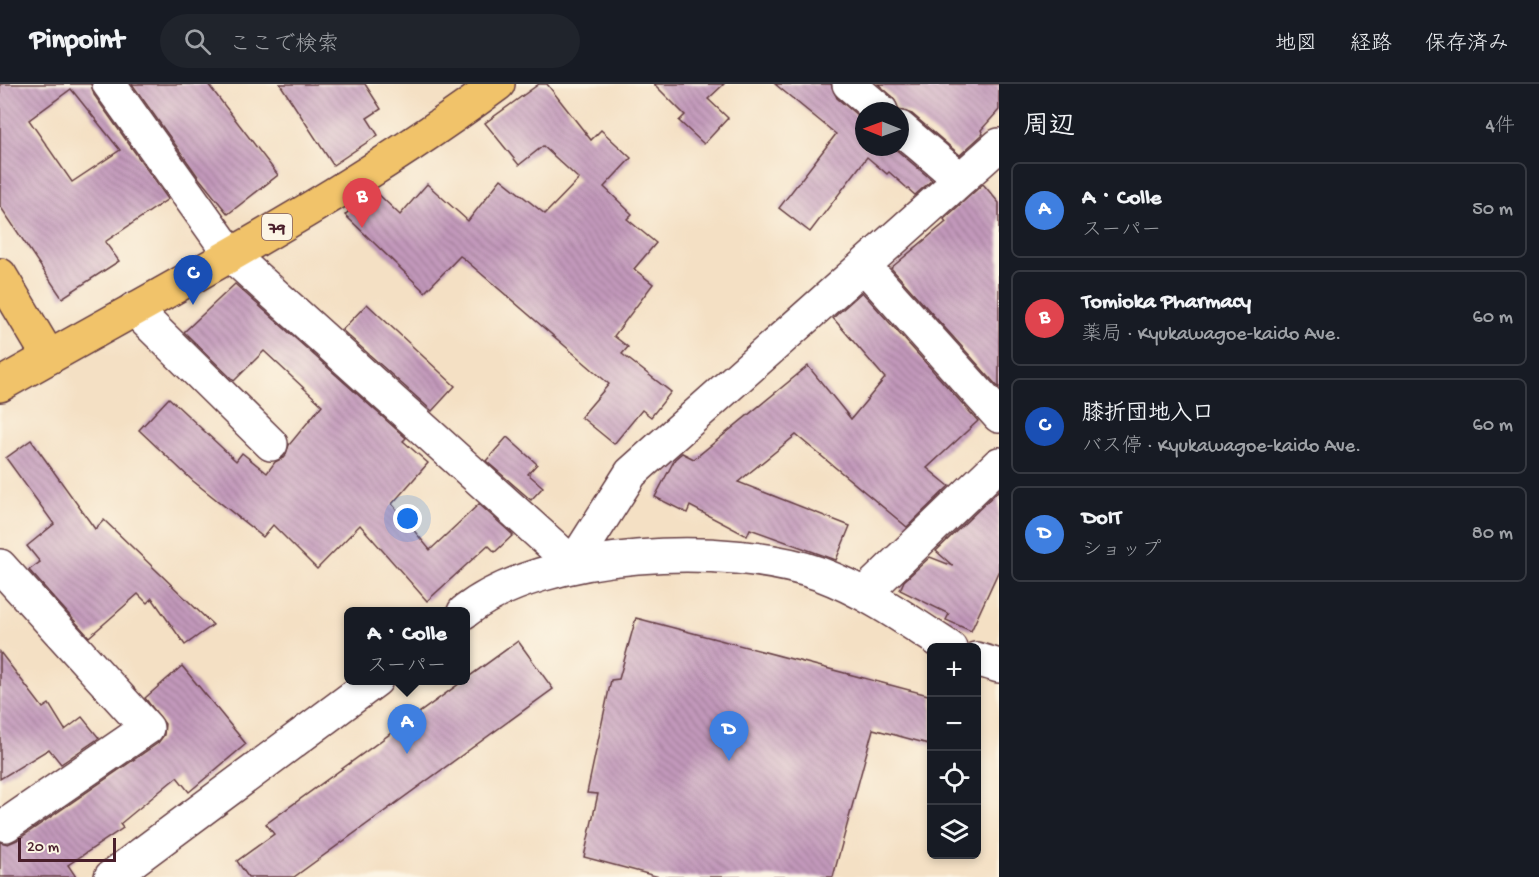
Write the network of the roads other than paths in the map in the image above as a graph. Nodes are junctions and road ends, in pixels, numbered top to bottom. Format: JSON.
{"nodes":[{"id":1,"x":109,"y":84,"type":"edge"},
{"id":2,"x":498,"y":84,"type":"edge"},
{"id":3,"x":849,"y":84,"type":"edge"},
{"id":4,"x":870,"y":102,"type":"edge"},
{"id":5,"x":909,"y":136,"type":"edge"},
{"id":6,"x":999,"y":146,"type":"edge"},
{"id":7,"x":960,"y":179,"type":"junction"},
{"id":8,"x":231,"y":255,"type":"junction"},
{"id":9,"x":864,"y":266,"type":"junction"},
{"id":10,"x":0,"y":275,"type":"edge"},
{"id":11,"x":134,"y":309,"type":"junction"},
{"id":12,"x":49,"y":357,"type":"junction"},
{"id":13,"x":0,"y":385,"type":"edge"},
{"id":14,"x":999,"y":416,"type":"edge"},
{"id":15,"x":271,"y":444,"type":"dead end"},
{"id":16,"x":999,"y":464,"type":"edge"},
{"id":17,"x":573,"y":564,"type":"junction"},
{"id":18,"x":0,"y":566,"type":"edge"},
{"id":19,"x":866,"y":593,"type":"junction"},
{"id":20,"x":470,"y":609,"type":"edge"},
{"id":21,"x":942,"y":643,"type":"edge"},
{"id":22,"x":981,"y":661,"type":"edge"},
{"id":23,"x":999,"y":666,"type":"edge"},
{"id":24,"x":371,"y":685,"type":"edge"},
{"id":25,"x":6,"y":825,"type":"dead end"},
{"id":26,"x":111,"y":877,"type":"edge"}],
"edges":[{"from":1,"to":8,"type":"street"},
{"from":2,"to":8,"type":"main road","number":"79"},
{"from":3,"to":4,"type":"street"},
{"from":5,"to":7,"type":"street"},
{"from":6,"to":7,"type":"street"},
{"from":7,"to":9,"type":"street"},
{"from":8,"to":11,"type":"main road","number":"79"},
{"from":8,"to":17,"type":"street"},
{"from":9,"to":14,"type":"street"},
{"from":9,"to":17,"type":"street"},
{"from":10,"to":12,"type":"main road"},
{"from":11,"to":12,"type":"main road","number":"79"},
{"from":11,"to":15,"type":"street"},
{"from":12,"to":13,"type":"main road"},
{"from":16,"to":19,"type":"street"},
{"from":17,"to":19,"type":"street"},
{"from":17,"to":20,"type":"street"},
{"from":18,"to":25,"type":"street"},
{"from":19,"to":21,"type":"street"},
{"from":22,"to":23,"type":"street"},
{"from":24,"to":26,"type":"street"}]}
